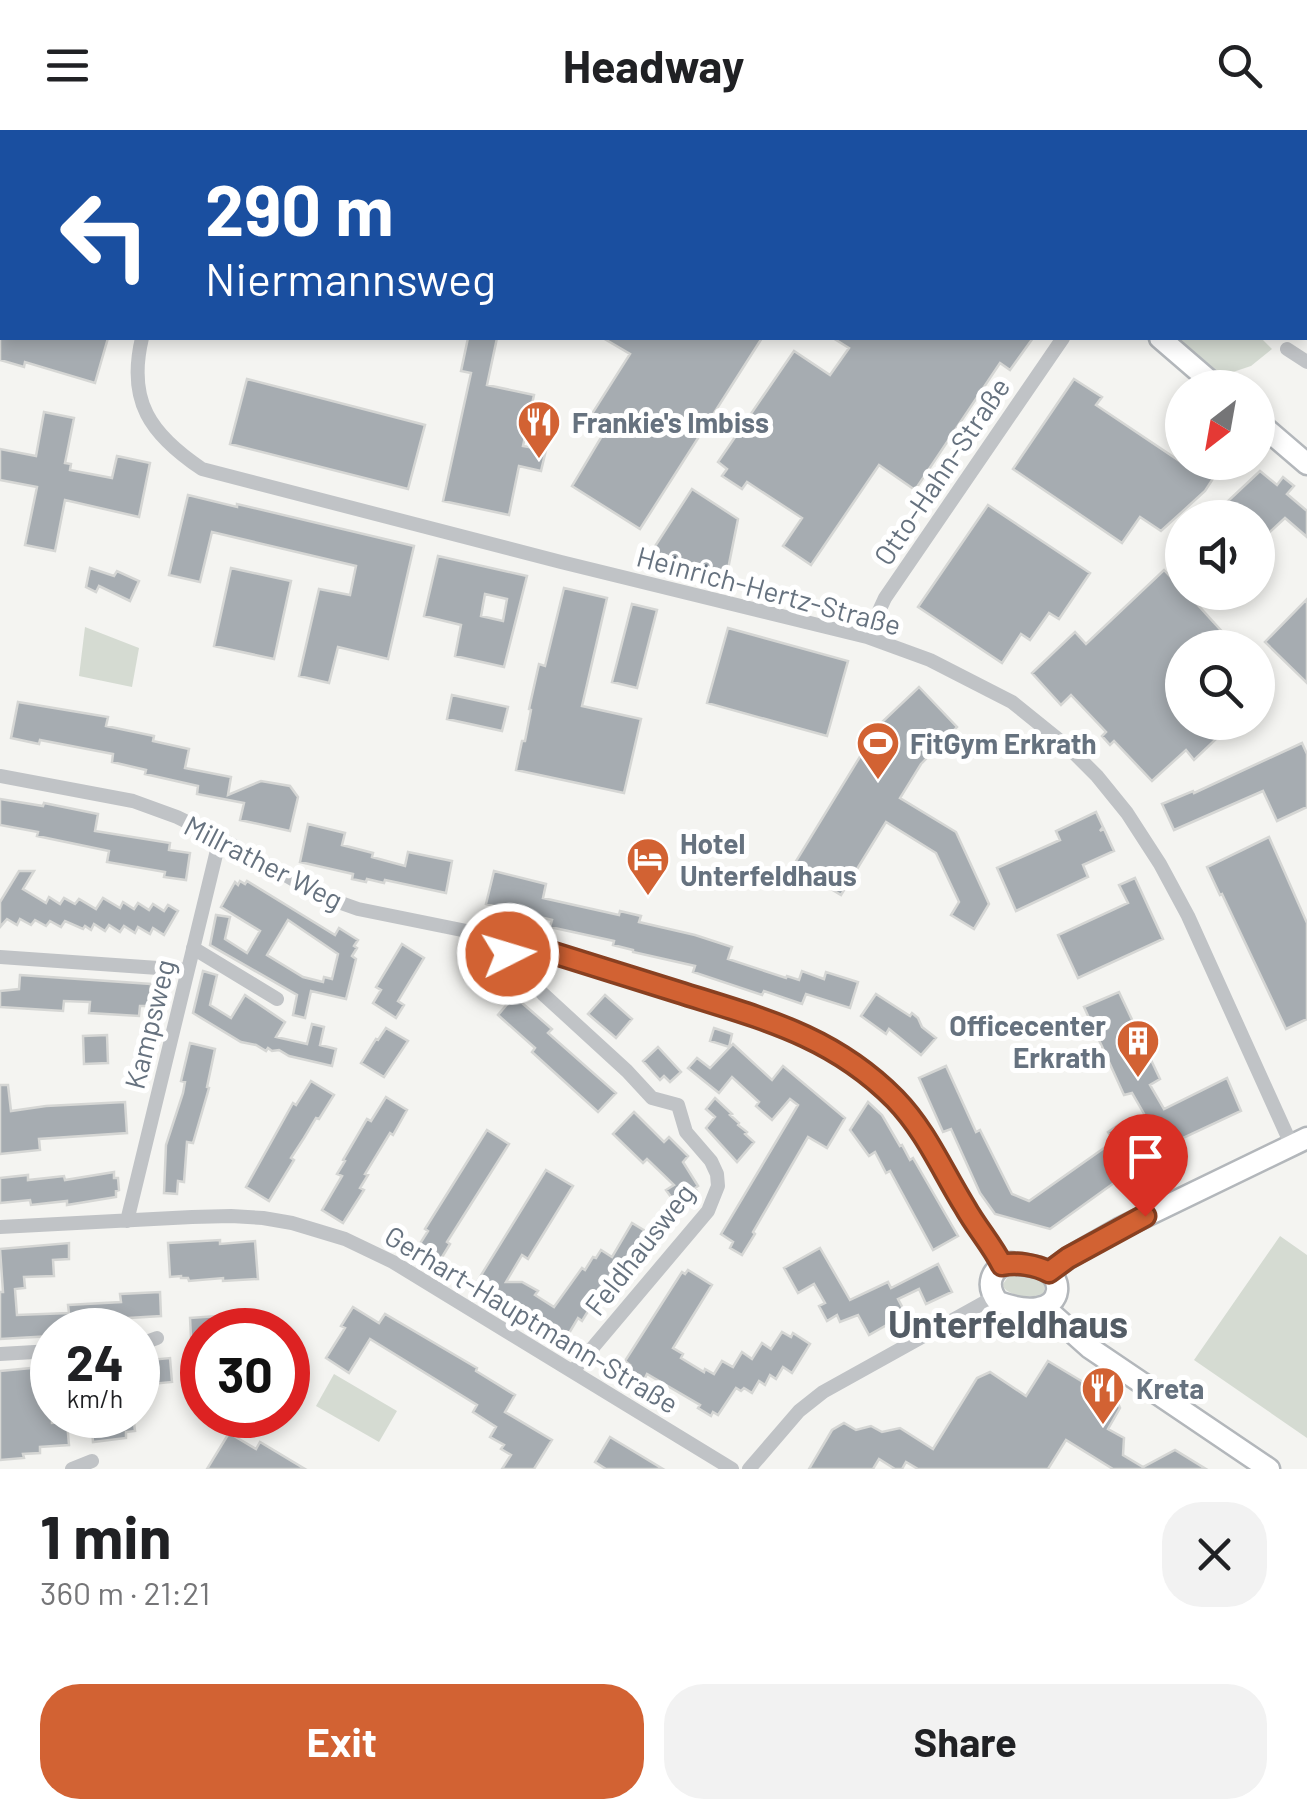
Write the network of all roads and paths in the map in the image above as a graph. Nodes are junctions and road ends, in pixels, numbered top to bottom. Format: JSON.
{"nodes":[{"id":1,"x":142,"y":340,"type":"edge"},
{"id":2,"x":1061,"y":340,"type":"edge"},
{"id":3,"x":1162,"y":340,"type":"edge"},
{"id":4,"x":1287,"y":349,"type":"dead end"},
{"id":5,"x":1307,"y":362,"type":"edge"},
{"id":6,"x":1197,"y":370,"type":"edge"},
{"id":7,"x":1275,"y":437,"type":"edge"},
{"id":8,"x":1307,"y":464,"type":"edge"},
{"id":9,"x":867,"y":637,"type":"junction"},
{"id":10,"x":0,"y":776,"type":"edge"},
{"id":11,"x":220,"y":838,"type":"junction"},
{"id":12,"x":511,"y":940,"type":"junction"},
{"id":13,"x":193,"y":948,"type":"junction"},
{"id":14,"x":0,"y":956,"type":"edge"},
{"id":15,"x":187,"y":970,"type":"junction"},
{"id":16,"x":278,"y":999,"type":"dead end"},
{"id":17,"x":1299,"y":1141,"type":"edge"},
{"id":18,"x":127,"y":1221,"type":"junction"},
{"id":19,"x":0,"y":1228,"type":"edge"},
{"id":20,"x":1002,"y":1265,"type":"junction"},
{"id":21,"x":1049,"y":1272,"type":"junction"},
{"id":22,"x":994,"y":1297,"type":"junction"},
{"id":23,"x":1044,"y":1307,"type":"junction"},
{"id":24,"x":30,"y":1352,"type":"edge"},
{"id":25,"x":0,"y":1354,"type":"edge"},
{"id":26,"x":572,"y":1371,"type":"junction"},
{"id":27,"x":92,"y":1460,"type":"dead end"},
{"id":28,"x":72,"y":1469,"type":"edge"},
{"id":29,"x":732,"y":1469,"type":"edge"},
{"id":30,"x":749,"y":1469,"type":"edge"},
{"id":31,"x":1270,"y":1469,"type":"edge"}],
"edges":[{"from":1,"to":9,"type":"street","name":"Heinrich-Hertz-Straße"},
{"from":2,"to":9,"type":"street","name":"Otto-Hahn-Straße"},
{"from":3,"to":6,"type":"street"},
{"from":4,"to":5,"type":"street"},
{"from":7,"to":8,"type":"street"},
{"from":9,"to":17,"type":"street","name":"Heinrich-Hertz-Straße"},
{"from":10,"to":11,"type":"street","name":"Millrather Weg"},
{"from":11,"to":12,"type":"street","name":"Millrather Weg"},
{"from":11,"to":13,"type":"street","name":"Kampsweg"},
{"from":12,"to":20,"type":"street","name":"Millrather Weg"},
{"from":12,"to":26,"type":"street","name":"Feldhausweg"},
{"from":13,"to":15,"type":"street","name":"Kampsweg"},
{"from":13,"to":16,"type":"street"},
{"from":14,"to":15,"type":"street"},
{"from":15,"to":18,"type":"street","name":"Kampsweg"},
{"from":17,"to":21,"type":"street"},
{"from":18,"to":19,"type":"street","name":"Gerhart-Hauptmann-Straße"},
{"from":18,"to":26,"type":"street","name":"Gerhart-Hauptmann-Straße"},
{"from":20,"to":21,"type":"street"},
{"from":20,"to":22,"type":"street"},
{"from":21,"to":23,"type":"street"},
{"from":22,"to":23,"type":"street"},
{"from":22,"to":30,"type":"street"},
{"from":23,"to":31,"type":"street"},
{"from":24,"to":25,"type":"street"},
{"from":26,"to":29,"type":"street","name":"Gerhart-Hauptmann-Straße"},
{"from":27,"to":28,"type":"street"}]}
